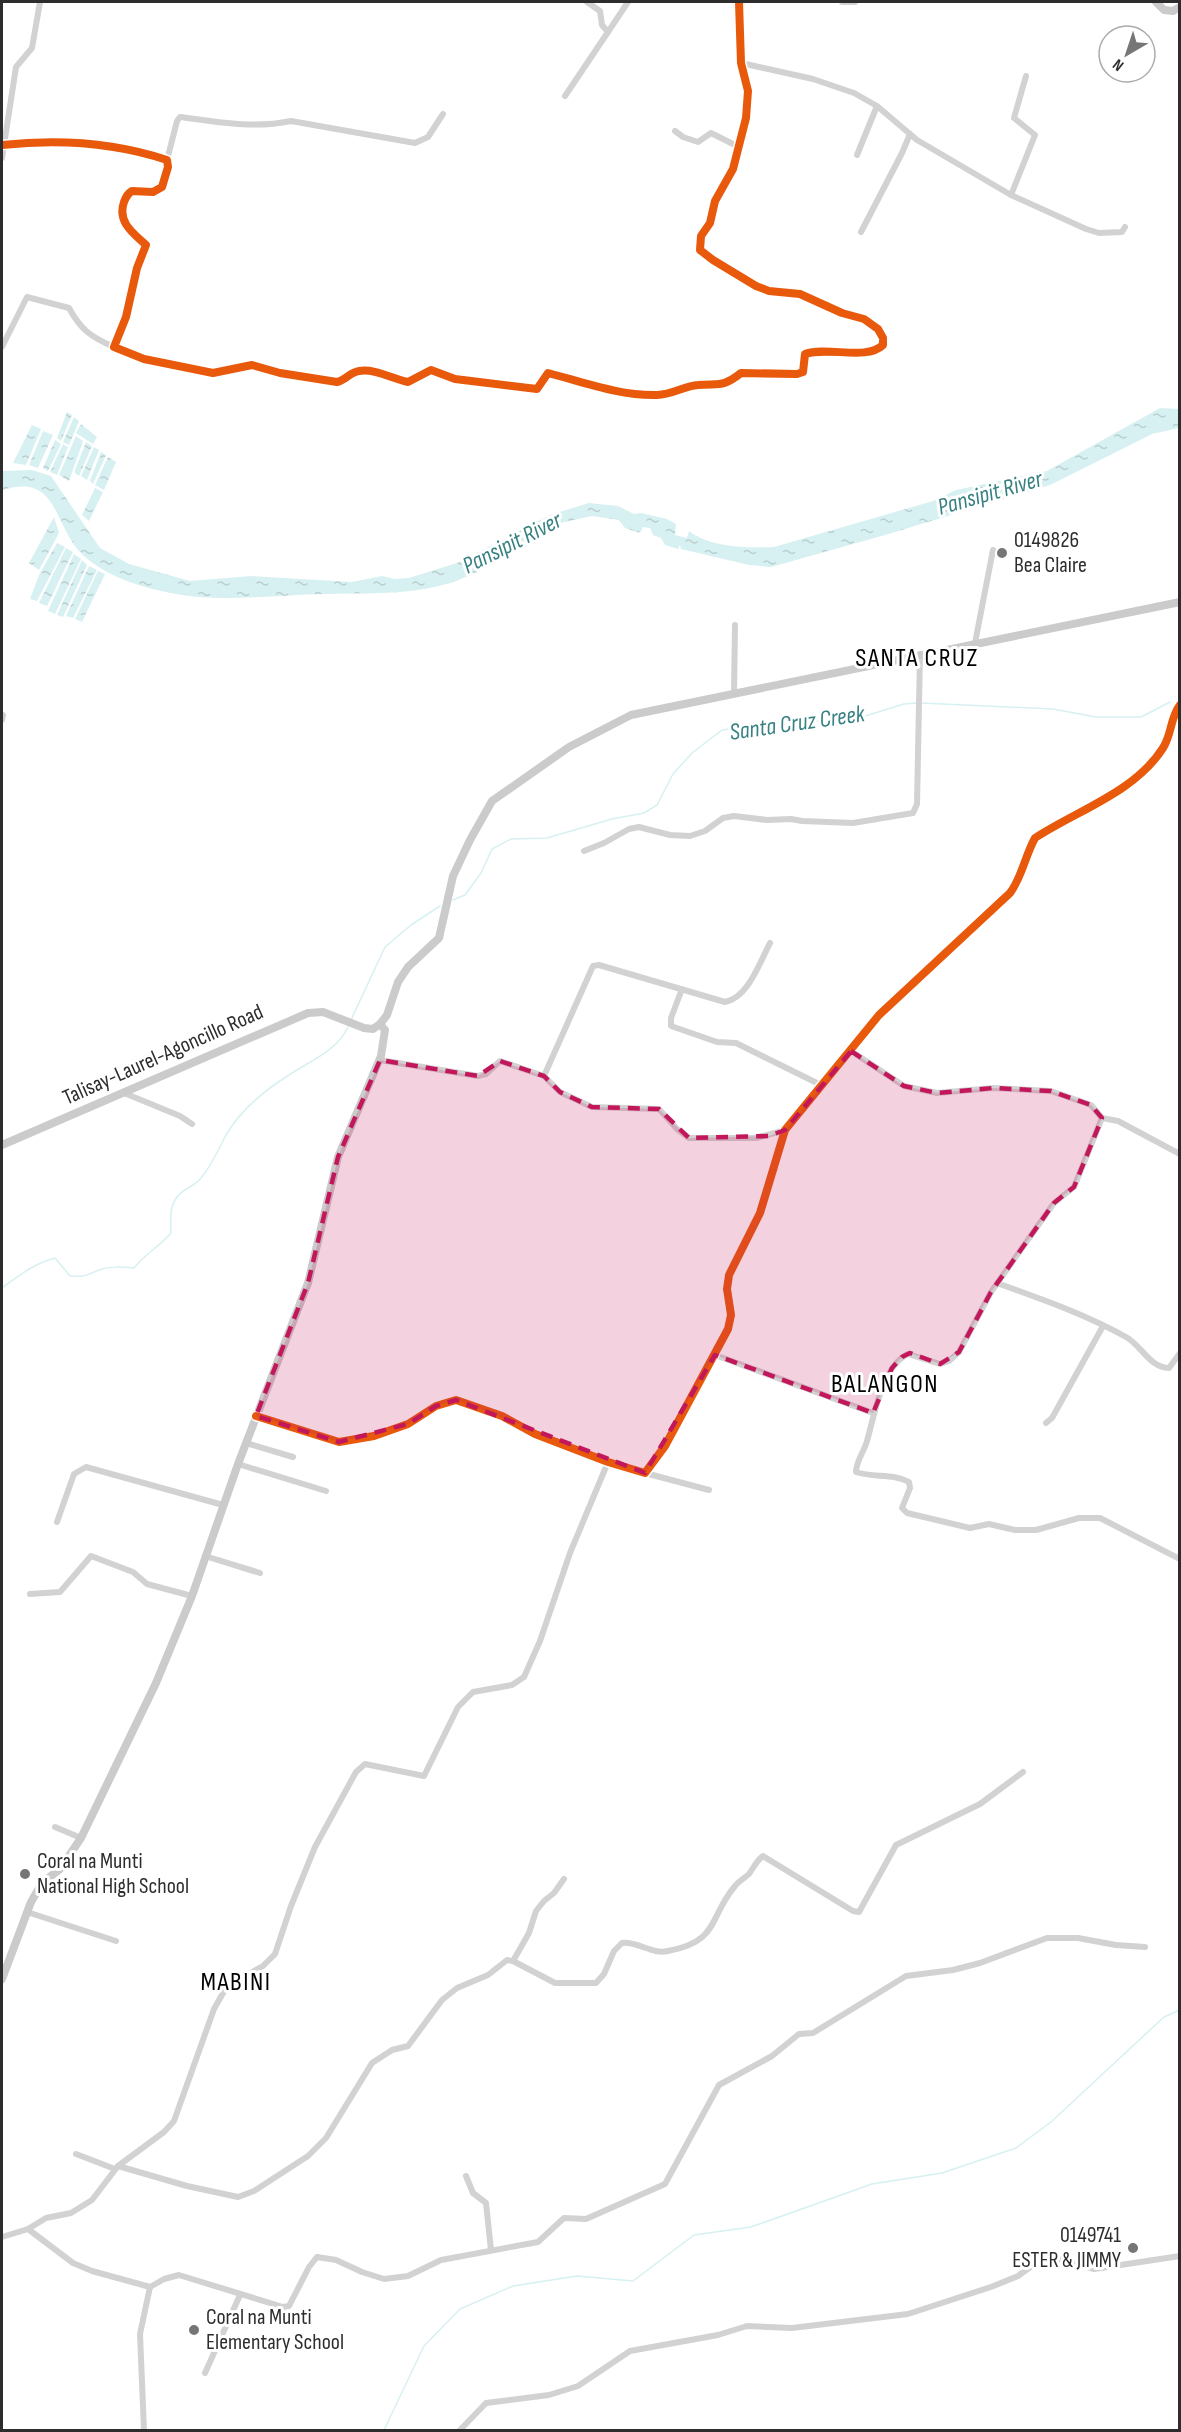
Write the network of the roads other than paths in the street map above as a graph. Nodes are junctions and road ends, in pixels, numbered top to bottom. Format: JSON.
{"nodes":[{"id":1,"x":40,"y":2,"type":"edge"},
{"id":2,"x":587,"y":2,"type":"edge"},
{"id":3,"x":628,"y":2,"type":"edge"},
{"id":4,"x":739,"y":2,"type":"edge"},
{"id":5,"x":842,"y":2,"type":"edge"},
{"id":6,"x":855,"y":2,"type":"edge"},
{"id":7,"x":1156,"y":2,"type":"edge"},
{"id":8,"x":1179,"y":7,"type":"edge"},
{"id":9,"x":608,"y":32,"type":"junction"},
{"id":10,"x":741,"y":63,"type":"junction"},
{"id":11,"x":1026,"y":76,"type":"dead end"},
{"id":12,"x":565,"y":96,"type":"dead end"},
{"id":13,"x":877,"y":106,"type":"junction"},
{"id":14,"x":443,"y":114,"type":"dead end"},
{"id":15,"x":675,"y":131,"type":"dead end"},
{"id":16,"x":910,"y":134,"type":"junction"},
{"id":17,"x":3,"y":145,"type":"edge"},
{"id":18,"x":739,"y":147,"type":"junction"},
{"id":19,"x":857,"y":155,"type":"dead end"},
{"id":20,"x":2,"y":158,"type":"edge"},
{"id":21,"x":167,"y":160,"type":"junction"},
{"id":22,"x":1011,"y":195,"type":"junction"},
{"id":23,"x":1125,"y":227,"type":"dead end"},
{"id":24,"x":861,"y":232,"type":"dead end"},
{"id":25,"x":2,"y":347,"type":"edge"},
{"id":26,"x":114,"y":347,"type":"junction"},
{"id":27,"x":993,"y":550,"type":"dead end"},
{"id":28,"x":1179,"y":602,"type":"edge"},
{"id":29,"x":735,"y":625,"type":"dead end"},
{"id":30,"x":975,"y":643,"type":"junction"},
{"id":31,"x":920,"y":654,"type":"junction"},
{"id":32,"x":734,"y":693,"type":"junction"},
{"id":33,"x":1179,"y":705,"type":"edge"},
{"id":34,"x":584,"y":851,"type":"dead end"},
{"id":35,"x":770,"y":944,"type":"dead end"},
{"id":36,"x":682,"y":989,"type":"junction"},
{"id":37,"x":380,"y":1024,"type":"junction"},
{"id":38,"x":851,"y":1051,"type":"junction"},
{"id":39,"x":380,"y":1060,"type":"junction"},
{"id":40,"x":544,"y":1076,"type":"junction"},
{"id":41,"x":823,"y":1086,"type":"junction"},
{"id":42,"x":124,"y":1093,"type":"junction"},
{"id":43,"x":1102,"y":1118,"type":"junction"},
{"id":44,"x":192,"y":1124,"type":"dead end"},
{"id":45,"x":785,"y":1130,"type":"junction"},
{"id":46,"x":2,"y":1145,"type":"edge"},
{"id":47,"x":1179,"y":1154,"type":"edge"},
{"id":48,"x":997,"y":1283,"type":"junction"},
{"id":49,"x":1104,"y":1326,"type":"junction"},
{"id":50,"x":1179,"y":1353,"type":"edge"},
{"id":51,"x":715,"y":1356,"type":"junction"},
{"id":52,"x":873,"y":1413,"type":"junction"},
{"id":53,"x":256,"y":1416,"type":"junction"},
{"id":54,"x":1046,"y":1423,"type":"dead end"},
{"id":55,"x":246,"y":1443,"type":"junction"},
{"id":56,"x":293,"y":1457,"type":"dead end"},
{"id":57,"x":608,"y":1462,"type":"junction"},
{"id":58,"x":238,"y":1464,"type":"junction"},
{"id":59,"x":645,"y":1473,"type":"junction"},
{"id":60,"x":710,"y":1490,"type":"dead end"},
{"id":61,"x":326,"y":1491,"type":"dead end"},
{"id":62,"x":223,"y":1505,"type":"junction"},
{"id":63,"x":57,"y":1522,"type":"dead end"},
{"id":64,"x":205,"y":1556,"type":"junction"},
{"id":65,"x":1179,"y":1559,"type":"edge"},
{"id":66,"x":260,"y":1573,"type":"dead end"},
{"id":67,"x":30,"y":1594,"type":"dead end"},
{"id":68,"x":192,"y":1596,"type":"junction"},
{"id":69,"x":1023,"y":1772,"type":"dead end"},
{"id":70,"x":55,"y":1827,"type":"dead end"},
{"id":71,"x":81,"y":1838,"type":"junction"},
{"id":72,"x":564,"y":1879,"type":"dead end"},
{"id":73,"x":27,"y":1912,"type":"junction"},
{"id":74,"x":116,"y":1941,"type":"dead end"},
{"id":75,"x":1145,"y":1947,"type":"dead end"},
{"id":76,"x":513,"y":1961,"type":"junction"},
{"id":77,"x":2,"y":1979,"type":"edge"},
{"id":78,"x":76,"y":2154,"type":"dead end"},
{"id":79,"x":117,"y":2167,"type":"junction"},
{"id":80,"x":466,"y":2176,"type":"dead end"},
{"id":81,"x":28,"y":2229,"type":"junction"},
{"id":82,"x":2,"y":2237,"type":"edge"},
{"id":83,"x":491,"y":2250,"type":"junction"},
{"id":84,"x":1179,"y":2256,"type":"edge"},
{"id":85,"x":150,"y":2287,"type":"junction"},
{"id":86,"x":240,"y":2295,"type":"junction"},
{"id":87,"x":205,"y":2373,"type":"dead end"},
{"id":88,"x":144,"y":2430,"type":"edge"},
{"id":89,"x":459,"y":2430,"type":"edge"}],
"edges":[{"from":1,"to":17,"type":"street"},
{"from":2,"to":9,"type":"street"},
{"from":3,"to":9,"type":"street"},
{"from":4,"to":10,"type":"street"},
{"from":5,"to":6,"type":"street"},
{"from":7,"to":8,"type":"main road"},
{"from":9,"to":12,"type":"street"},
{"from":10,"to":13,"type":"street"},
{"from":10,"to":18,"type":"street"},
{"from":11,"to":22,"type":"street"},
{"from":13,"to":16,"type":"street"},
{"from":13,"to":19,"type":"street"},
{"from":14,"to":21,"type":"street"},
{"from":15,"to":18,"type":"street"},
{"from":16,"to":22,"type":"street"},
{"from":16,"to":24,"type":"street"},
{"from":17,"to":20,"type":"street"},
{"from":17,"to":21,"type":"street"},
{"from":18,"to":26,"type":"street"},
{"from":21,"to":26,"type":"street"},
{"from":22,"to":23,"type":"street"},
{"from":25,"to":26,"type":"street"},
{"from":27,"to":30,"type":"street"},
{"from":28,"to":30,"type":"main road"},
{"from":29,"to":32,"type":"street"},
{"from":30,"to":31,"type":"main road"},
{"from":31,"to":32,"type":"main road"},
{"from":31,"to":34,"type":"street"},
{"from":32,"to":37,"type":"main road"},
{"from":33,"to":38,"type":"street"},
{"from":35,"to":36,"type":"street"},
{"from":36,"to":40,"type":"street"},
{"from":36,"to":41,"type":"street"},
{"from":37,"to":39,"type":"main road"},
{"from":37,"to":42,"type":"main road","name":"Talisay-Laurel-Agoncillo Road"},
{"from":38,"to":41,"type":"street"},
{"from":38,"to":43,"type":"street"},
{"from":39,"to":40,"type":"street"},
{"from":39,"to":53,"type":"main road"},
{"from":40,"to":45,"type":"street"},
{"from":41,"to":45,"type":"street"},
{"from":42,"to":44,"type":"street"},
{"from":42,"to":46,"type":"main road","name":"Talisay-Laurel-Agoncillo Road"},
{"from":43,"to":47,"type":"street"},
{"from":43,"to":48,"type":"street"},
{"from":45,"to":51,"type":"street"},
{"from":48,"to":49,"type":"street"},
{"from":48,"to":52,"type":"street"},
{"from":49,"to":50,"type":"street"},
{"from":49,"to":54,"type":"street"},
{"from":51,"to":52,"type":"street"},
{"from":51,"to":59,"type":"street"},
{"from":52,"to":65,"type":"street"},
{"from":53,"to":55,"type":"main road"},
{"from":53,"to":57,"type":"street"},
{"from":55,"to":56,"type":"street"},
{"from":55,"to":58,"type":"main road"},
{"from":57,"to":59,"type":"street"},
{"from":57,"to":79,"type":"street"},
{"from":58,"to":61,"type":"street"},
{"from":58,"to":62,"type":"main road"},
{"from":59,"to":60,"type":"street"},
{"from":62,"to":63,"type":"street"},
{"from":62,"to":64,"type":"main road"},
{"from":64,"to":66,"type":"street"},
{"from":64,"to":68,"type":"main road"},
{"from":67,"to":68,"type":"street"},
{"from":68,"to":71,"type":"main road"},
{"from":69,"to":76,"type":"street"},
{"from":70,"to":71,"type":"street"},
{"from":71,"to":73,"type":"main road"},
{"from":72,"to":76,"type":"street"},
{"from":73,"to":74,"type":"street"},
{"from":73,"to":77,"type":"main road"},
{"from":75,"to":83,"type":"street"},
{"from":76,"to":79,"type":"street"},
{"from":78,"to":79,"type":"street"},
{"from":79,"to":81,"type":"street"},
{"from":80,"to":83,"type":"street"},
{"from":81,"to":82,"type":"street"},
{"from":81,"to":85,"type":"street"},
{"from":83,"to":86,"type":"street"},
{"from":84,"to":89,"type":"street"},
{"from":85,"to":86,"type":"street"},
{"from":85,"to":88,"type":"street"},
{"from":86,"to":87,"type":"street"}]}
